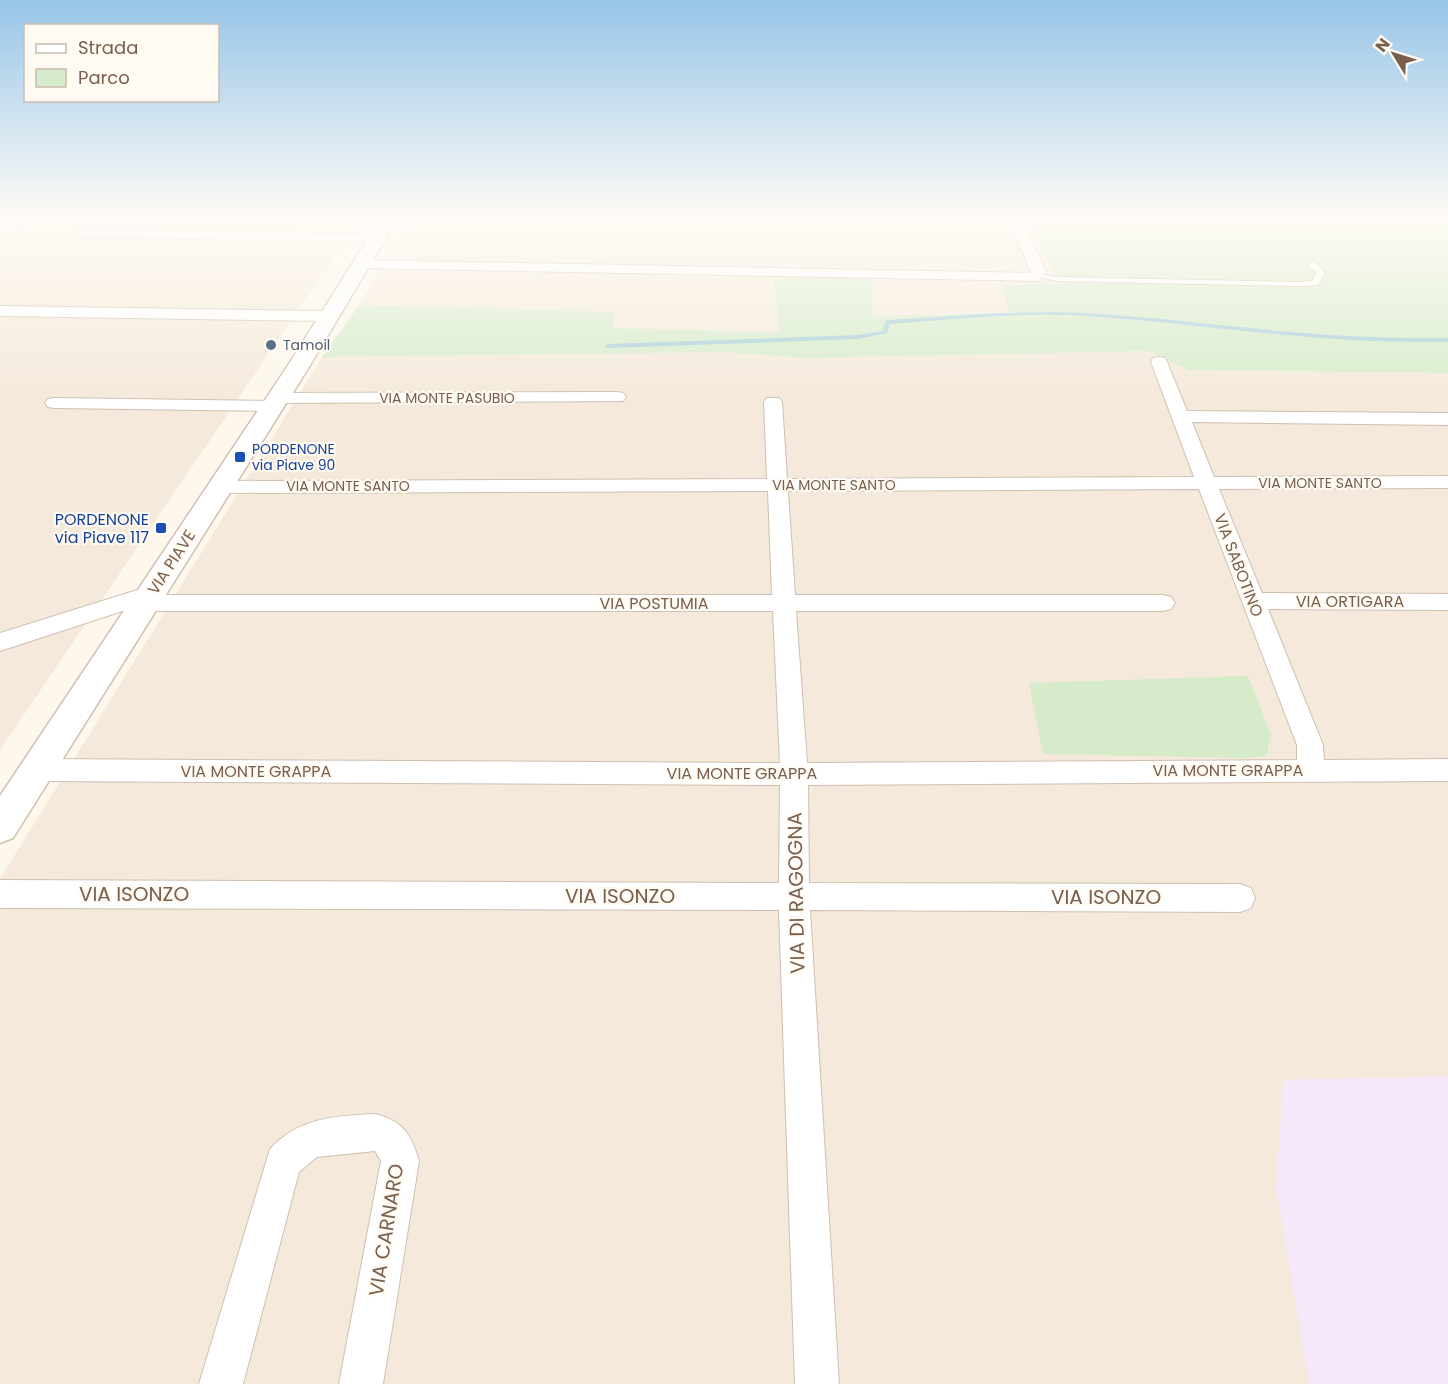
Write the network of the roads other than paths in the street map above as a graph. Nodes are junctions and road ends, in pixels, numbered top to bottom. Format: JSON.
{"nodes":[{"id":1,"x":351,"y":280,"type":"edge"},
{"id":2,"x":924,"y":280,"type":"edge"},
{"id":3,"x":1085,"y":280,"type":"edge"},
{"id":4,"x":1317,"y":280,"type":"edge"},
{"id":5,"x":345,"y":289,"type":"junction"},
{"id":6,"x":0,"y":311,"type":"edge"},
{"id":7,"x":1159,"y":362,"type":"dead end"},
{"id":8,"x":617,"y":397,"type":"dead end"},
{"id":9,"x":275,"y":402,"type":"junction"},
{"id":10,"x":772,"y":402,"type":"dead end"},
{"id":11,"x":54,"y":403,"type":"dead end"},
{"id":12,"x":1181,"y":416,"type":"junction"},
{"id":13,"x":1448,"y":419,"type":"edge"},
{"id":14,"x":1448,"y":482,"type":"edge"},
{"id":15,"x":1207,"y":483,"type":"junction"},
{"id":16,"x":778,"y":486,"type":"junction"},
{"id":17,"x":221,"y":487,"type":"junction"},
{"id":18,"x":147,"y":599,"type":"junction"},
{"id":19,"x":1253,"y":601,"type":"junction"},
{"id":20,"x":785,"y":602,"type":"junction"},
{"id":21,"x":1448,"y":602,"type":"edge"},
{"id":22,"x":1163,"y":603,"type":"dead end"},
{"id":23,"x":0,"y":642,"type":"edge"},
{"id":24,"x":36,"y":770,"type":"junction"},
{"id":25,"x":1311,"y":770,"type":"junction"},
{"id":26,"x":1448,"y":770,"type":"edge"},
{"id":27,"x":794,"y":774,"type":"junction"},
{"id":28,"x":0,"y":827,"type":"edge"},
{"id":29,"x":0,"y":894,"type":"edge"},
{"id":30,"x":794,"y":896,"type":"junction"},
{"id":31,"x":1240,"y":898,"type":"dead end"},
{"id":32,"x":221,"y":1384,"type":"edge"},
{"id":33,"x":360,"y":1384,"type":"edge"},
{"id":34,"x":817,"y":1384,"type":"edge"}],
"edges":[{"from":1,"to":5,"type":"street","name":"VIA PIAVE"},
{"from":2,"to":5,"type":"street"},
{"from":3,"to":4,"type":"lane"},
{"from":5,"to":6,"type":"street"},
{"from":5,"to":9,"type":"street","name":"VIA PIAVE"},
{"from":7,"to":12,"type":"street","name":"VIA SABOTINO"},
{"from":8,"to":9,"type":"street","name":"VIA MONTE PASUBIO"},
{"from":9,"to":11,"type":"street","name":"VIA MONTE PASUBIO"},
{"from":9,"to":17,"type":"street","name":"VIA PIAVE"},
{"from":10,"to":16,"type":"street","name":"VIA DI RAGOGNA"},
{"from":12,"to":13,"type":"street"},
{"from":12,"to":15,"type":"street","name":"VIA SABOTINO"},
{"from":14,"to":15,"type":"street","name":"VIA MONTE SANTO"},
{"from":15,"to":16,"type":"street","name":"VIA MONTE SANTO"},
{"from":15,"to":19,"type":"street","name":"VIA SABOTINO"},
{"from":16,"to":17,"type":"street","name":"VIA MONTE SANTO"},
{"from":16,"to":20,"type":"street","name":"VIA DI RAGOGNA"},
{"from":17,"to":18,"type":"street","name":"VIA PIAVE"},
{"from":18,"to":20,"type":"street","name":"VIA POSTUMIA"},
{"from":18,"to":23,"type":"street","name":"VIA POSTUMIA"},
{"from":18,"to":24,"type":"street","name":"VIA PIAVE"},
{"from":19,"to":21,"type":"street","name":"VIA ORTIGARA"},
{"from":19,"to":25,"type":"street","name":"VIA SABOTINO"},
{"from":20,"to":22,"type":"street","name":"VIA POSTUMIA"},
{"from":20,"to":27,"type":"street","name":"VIA DI RAGOGNA"},
{"from":24,"to":27,"type":"street","name":"VIA MONTE GRAPPA"},
{"from":24,"to":28,"type":"street","name":"VIA PIAVE"},
{"from":25,"to":26,"type":"street","name":"VIA MONTE GRAPPA"},
{"from":25,"to":27,"type":"street","name":"VIA MONTE GRAPPA"},
{"from":27,"to":30,"type":"street","name":"VIA DI RAGOGNA"},
{"from":29,"to":30,"type":"street","name":"VIA ISONZO"},
{"from":30,"to":31,"type":"street","name":"VIA ISONZO"},
{"from":30,"to":34,"type":"street","name":"VIA DI RAGOGNA"},
{"from":32,"to":33,"type":"street","name":"VIA CARNARO"}]}
